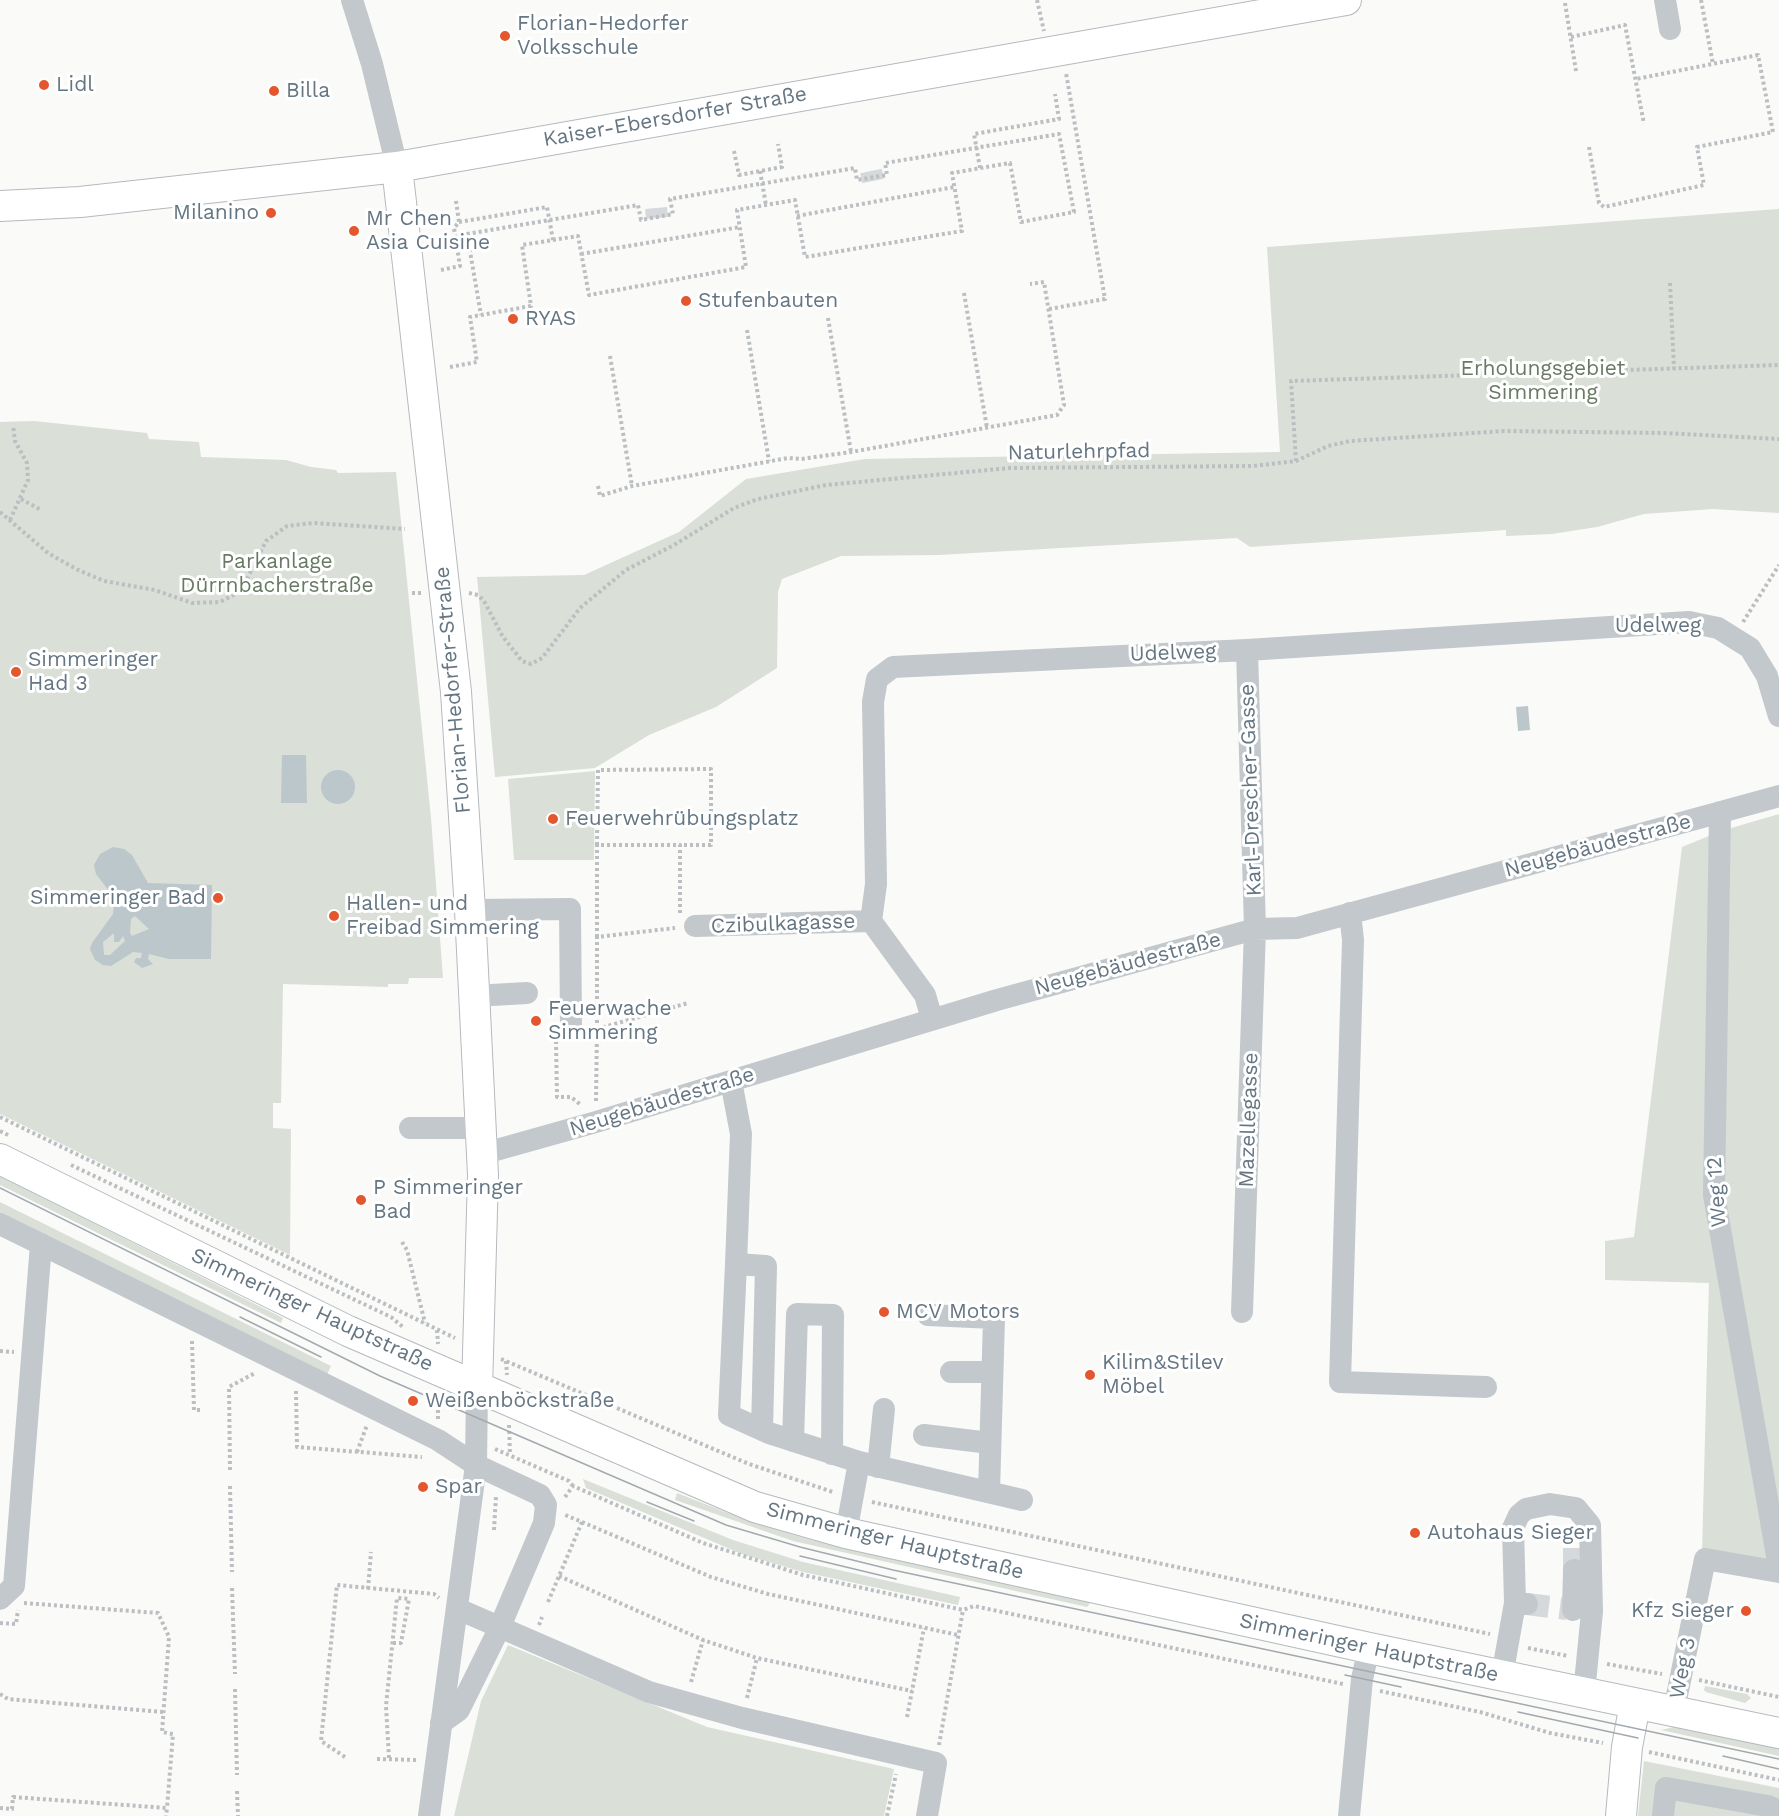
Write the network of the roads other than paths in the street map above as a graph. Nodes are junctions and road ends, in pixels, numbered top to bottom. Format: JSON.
{"nodes":[{"id":1,"x":352,"y":0,"type":"edge"},
{"id":2,"x":1346,"y":0,"type":"edge"},
{"id":3,"x":1665,"y":0,"type":"edge"},
{"id":4,"x":1670,"y":29,"type":"dead end"},
{"id":5,"x":398,"y":167,"type":"junction"},
{"id":6,"x":0,"y":206,"type":"edge"},
{"id":7,"x":1247,"y":650,"type":"junction"},
{"id":8,"x":1779,"y":716,"type":"edge"},
{"id":9,"x":1779,"y":796,"type":"edge"},
{"id":10,"x":1720,"y":812,"type":"junction"},
{"id":11,"x":470,"y":910,"type":"junction"},
{"id":12,"x":1350,"y":914,"type":"junction"},
{"id":13,"x":871,"y":921,"type":"junction"},
{"id":14,"x":687,"y":927,"type":"road end"},
{"id":15,"x":1254,"y":929,"type":"junction"},
{"id":16,"x":527,"y":993,"type":"dead end"},
{"id":17,"x":474,"y":996,"type":"junction"},
{"id":18,"x":932,"y":1019,"type":"junction"},
{"id":19,"x":563,"y":1034,"type":"road end"},
{"id":20,"x":731,"y":1081,"type":"junction"},
{"id":21,"x":410,"y":1128,"type":"dead end"},
{"id":22,"x":481,"y":1141,"type":"junction"},
{"id":23,"x":11,"y":1150,"type":"edge"},
{"id":24,"x":0,"y":1224,"type":"edge"},
{"id":25,"x":41,"y":1244,"type":"junction"},
{"id":26,"x":736,"y":1264,"type":"junction"},
{"id":27,"x":1242,"y":1312,"type":"dead end"},
{"id":28,"x":928,"y":1315,"type":"dead end"},
{"id":29,"x":951,"y":1372,"type":"dead end"},
{"id":30,"x":992,"y":1372,"type":"junction"},
{"id":31,"x":478,"y":1379,"type":"junction"},
{"id":32,"x":1486,"y":1388,"type":"dead end"},
{"id":33,"x":884,"y":1409,"type":"dead end"},
{"id":34,"x":762,"y":1430,"type":"junction"},
{"id":35,"x":924,"y":1435,"type":"dead end"},
{"id":36,"x":793,"y":1441,"type":"junction"},
{"id":37,"x":990,"y":1443,"type":"junction"},
{"id":38,"x":832,"y":1454,"type":"junction"},
{"id":39,"x":476,"y":1465,"type":"junction"},
{"id":40,"x":868,"y":1465,"type":"junction"},
{"id":41,"x":989,"y":1492,"type":"junction"},
{"id":42,"x":1022,"y":1500,"type":"dead end"},
{"id":43,"x":1576,"y":1508,"type":"junction"},
{"id":44,"x":846,"y":1533,"type":"junction"},
{"id":45,"x":1574,"y":1536,"type":"tunnel mouth"},
{"id":46,"x":1779,"y":1567,"type":"edge"},
{"id":47,"x":1574,"y":1570,"type":"tunnel mouth"},
{"id":48,"x":1779,"y":1572,"type":"edge"},
{"id":49,"x":7,"y":1592,"type":"edge"},
{"id":50,"x":458,"y":1609,"type":"junction"},
{"id":51,"x":1578,"y":1610,"type":"junction"},
{"id":52,"x":499,"y":1629,"type":"junction"},
{"id":53,"x":1370,"y":1648,"type":"junction"},
{"id":54,"x":1502,"y":1676,"type":"junction"},
{"id":55,"x":1584,"y":1693,"type":"junction"},
{"id":56,"x":1635,"y":1704,"type":"junction"},
{"id":57,"x":1674,"y":1710,"type":"junction"},
{"id":58,"x":441,"y":1723,"type":"junction"},
{"id":59,"x":1779,"y":1733,"type":"edge"},
{"id":60,"x":1779,"y":1811,"type":"edge"},
{"id":61,"x":429,"y":1816,"type":"edge"},
{"id":62,"x":927,"y":1816,"type":"edge"},
{"id":63,"x":1349,"y":1816,"type":"edge"},
{"id":64,"x":1621,"y":1816,"type":"edge"},
{"id":65,"x":1663,"y":1816,"type":"edge"}],
"edges":[{"from":1,"to":5,"type":"street","name":"Florian-Hedorfer-Straße"},
{"from":2,"to":5,"type":"main road","name":"Kaiser-Ebersdorfer Straße"},
{"from":3,"to":4,"type":"street"},
{"from":5,"to":6,"type":"main road","name":"Kaiser-Ebersdorfer Straße"},
{"from":5,"to":11,"type":"main road","name":"Florian-Hedorfer-Straße"},
{"from":7,"to":8,"type":"street","name":"Udelweg"},
{"from":7,"to":13,"type":"street","name":"Udelweg"},
{"from":7,"to":15,"type":"street","name":"Karl-Drescher-Gasse"},
{"from":9,"to":10,"type":"street","name":"Neugebäudestraße"},
{"from":10,"to":12,"type":"street","name":"Neugebäudestraße"},
{"from":10,"to":46,"type":"street","name":"Weg 12"},
{"from":11,"to":17,"type":"main road","name":"Florian-Hedorfer-Straße"},
{"from":11,"to":19,"type":"street"},
{"from":12,"to":15,"type":"street","name":"Neugebäudestraße"},
{"from":12,"to":32,"type":"street"},
{"from":13,"to":14,"type":"street","name":"Czibulkagasse"},
{"from":13,"to":18,"type":"street"},
{"from":15,"to":18,"type":"street","name":"Neugebäudestraße"},
{"from":15,"to":27,"type":"street","name":"Mazellegasse"},
{"from":16,"to":17,"type":"street"},
{"from":17,"to":22,"type":"main road","name":"Florian-Hedorfer-Straße"},
{"from":18,"to":20,"type":"street","name":"Neugebäudestraße"},
{"from":20,"to":22,"type":"street","name":"Neugebäudestraße"},
{"from":20,"to":26,"type":"street"},
{"from":21,"to":22,"type":"street","name":"Neugebäudestraße"},
{"from":22,"to":31,"type":"main road","name":"Florian-Hedorfer-Straße"},
{"from":23,"to":31,"type":"main road","name":"Simmeringer Hauptstraße"},
{"from":24,"to":25,"type":"street"},
{"from":25,"to":39,"type":"street"},
{"from":25,"to":49,"type":"street"},
{"from":26,"to":34,"type":"street"},
{"from":26,"to":34,"type":"street"},
{"from":28,"to":30,"type":"street"},
{"from":29,"to":30,"type":"street"},
{"from":30,"to":37,"type":"street"},
{"from":31,"to":39,"type":"street"},
{"from":31,"to":44,"type":"main road","name":"Simmeringer Hauptstraße"},
{"from":33,"to":40,"type":"street"},
{"from":34,"to":36,"type":"street"},
{"from":35,"to":37,"type":"street"},
{"from":36,"to":38,"type":"street"},
{"from":36,"to":38,"type":"street"},
{"from":37,"to":41,"type":"street"},
{"from":38,"to":40,"type":"street"},
{"from":39,"to":50,"type":"street"},
{"from":39,"to":52,"type":"street"},
{"from":40,"to":41,"type":"street"},
{"from":40,"to":44,"type":"street"},
{"from":41,"to":42,"type":"street"},
{"from":43,"to":45,"type":"street"},
{"from":43,"to":51,"type":"street"},
{"from":43,"to":54,"type":"street"},
{"from":44,"to":53,"type":"main road","name":"Simmeringer Hauptstraße"},
{"from":47,"to":51,"type":"street"},
{"from":48,"to":57,"type":"street","name":"Weg 3"},
{"from":50,"to":52,"type":"street"},
{"from":50,"to":58,"type":"street"},
{"from":51,"to":55,"type":"street"},
{"from":52,"to":58,"type":"street"},
{"from":52,"to":62,"type":"street"},
{"from":53,"to":54,"type":"main road","name":"Simmeringer Hauptstraße"},
{"from":53,"to":63,"type":"street"},
{"from":54,"to":55,"type":"main road","name":"Simmeringer Hauptstraße"},
{"from":55,"to":56,"type":"main road","name":"Simmeringer Hauptstraße"},
{"from":56,"to":57,"type":"main road","name":"Simmeringer Hauptstraße"},
{"from":56,"to":64,"type":"main road"},
{"from":57,"to":59,"type":"main road","name":"Simmeringer Hauptstraße"},
{"from":58,"to":61,"type":"street"},
{"from":60,"to":65,"type":"street"}]}
